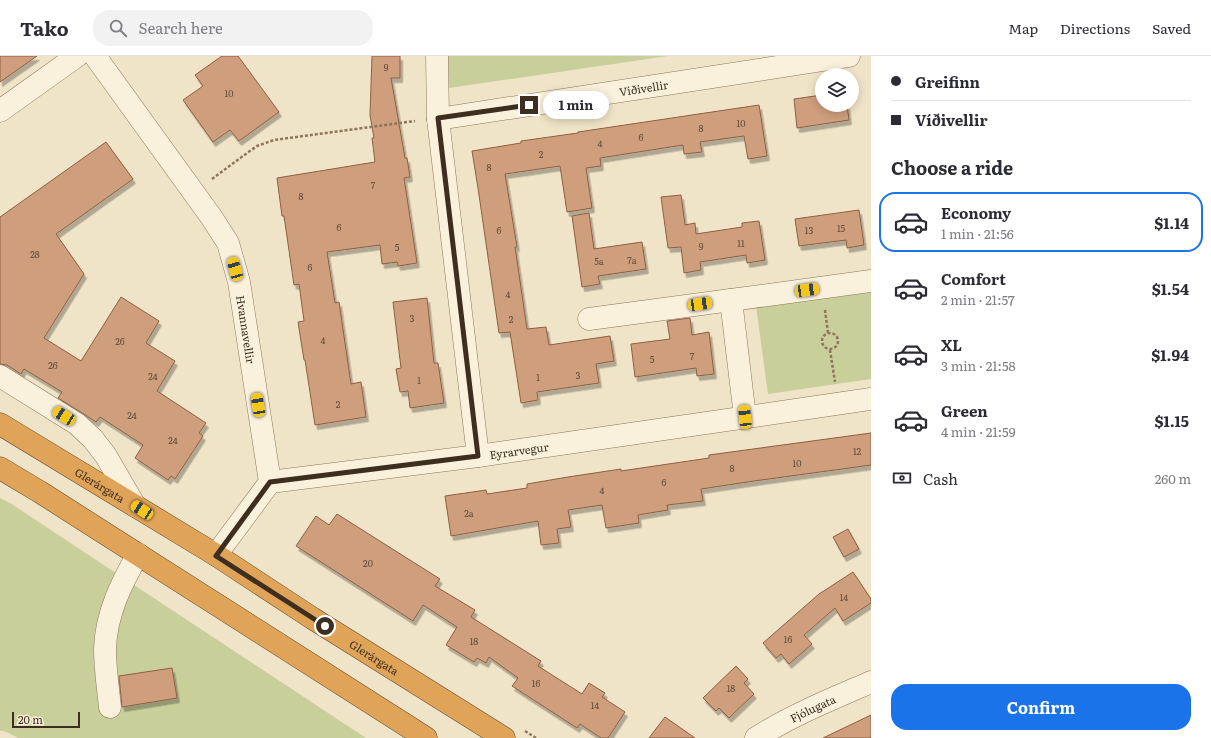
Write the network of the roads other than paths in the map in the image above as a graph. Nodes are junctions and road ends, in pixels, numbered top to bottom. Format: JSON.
{"nodes":[{"id":1,"x":77,"y":56,"type":"edge"},
{"id":2,"x":95,"y":56,"type":"edge"},
{"id":3,"x":437,"y":56,"type":"edge"},
{"id":4,"x":849,"y":56,"type":"edge"},
{"id":5,"x":0,"y":111,"type":"edge"},
{"id":6,"x":438,"y":118,"type":"junction"},
{"id":7,"x":871,"y":281,"type":"edge"},
{"id":8,"x":731,"y":300,"type":"junction"},
{"id":9,"x":589,"y":319,"type":"dead end"},
{"id":10,"x":0,"y":376,"type":"edge"},
{"id":11,"x":871,"y":399,"type":"edge"},
{"id":12,"x":745,"y":417,"type":"junction"},
{"id":13,"x":0,"y":424,"type":"edge"},
{"id":14,"x":478,"y":456,"type":"junction"},
{"id":15,"x":0,"y":468,"type":"edge"},
{"id":16,"x":270,"y":482,"type":"junction"},
{"id":17,"x":135,"y":506,"type":"junction"},
{"id":18,"x":138,"y":554,"type":"junction"},
{"id":19,"x":216,"y":556,"type":"junction"},
{"id":20,"x":871,"y":682,"type":"edge"},
{"id":21,"x":110,"y":707,"type":"dead end"},
{"id":22,"x":426,"y":738,"type":"edge"},
{"id":23,"x":504,"y":738,"type":"edge"},
{"id":24,"x":756,"y":738,"type":"edge"}],
"edges":[{"from":1,"to":5,"type":"street"},
{"from":2,"to":16,"type":"street","name":"Hvannavellir"},
{"from":3,"to":6,"type":"street"},
{"from":4,"to":6,"type":"street","name":"Víðivellir"},
{"from":6,"to":14,"type":"street"},
{"from":7,"to":8,"type":"street"},
{"from":8,"to":9,"type":"street"},
{"from":8,"to":12,"type":"street"},
{"from":10,"to":17,"type":"street"},
{"from":11,"to":12,"type":"street","name":"Eyrarvegur"},
{"from":12,"to":14,"type":"street","name":"Eyrarvegur"},
{"from":13,"to":17,"type":"highway","name":"Glerárgata"},
{"from":14,"to":16,"type":"street","name":"Eyrarvegur"},
{"from":15,"to":18,"type":"highway"},
{"from":16,"to":19,"type":"street"},
{"from":17,"to":19,"type":"highway","name":"Glerárgata"},
{"from":18,"to":21,"type":"street"},
{"from":18,"to":22,"type":"highway"},
{"from":19,"to":23,"type":"highway","name":"Glerárgata"},
{"from":20,"to":24,"type":"street","name":"Fjólugata"}]}
